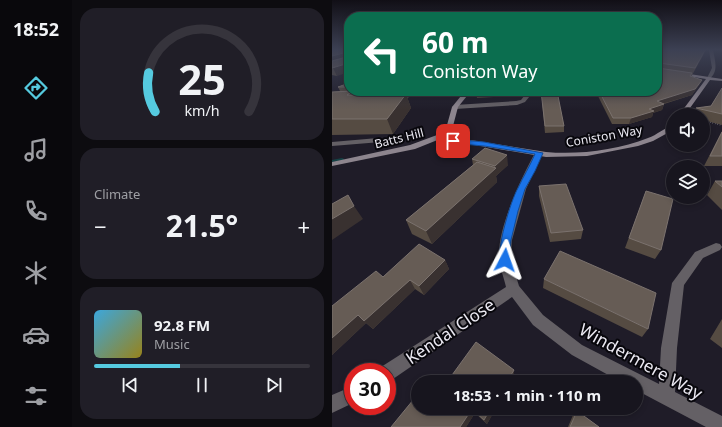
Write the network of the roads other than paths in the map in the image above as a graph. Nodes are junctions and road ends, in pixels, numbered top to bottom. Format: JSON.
{"nodes":[{"id":1,"x":712,"y":70,"type":"edge"},
{"id":2,"x":662,"y":71,"type":"edge"},
{"id":3,"x":709,"y":78,"type":"junction"},
{"id":4,"x":722,"y":80,"type":"edge"},
{"id":5,"x":412,"y":96,"type":"edge"},
{"id":6,"x":463,"y":96,"type":"edge"},
{"id":7,"x":527,"y":96,"type":"edge"},
{"id":8,"x":386,"y":101,"type":"edge"},
{"id":9,"x":455,"y":107,"type":"junction"},
{"id":10,"x":687,"y":108,"type":"edge"},
{"id":11,"x":666,"y":133,"type":"edge"},
{"id":12,"x":440,"y":137,"type":"junction"},
{"id":13,"x":378,"y":140,"type":"dead end"},
{"id":14,"x":332,"y":144,"type":"edge"},
{"id":15,"x":539,"y":153,"type":"junction"},
{"id":16,"x":332,"y":164,"type":"edge"},
{"id":17,"x":716,"y":247,"type":"dead end"},
{"id":18,"x":513,"y":289,"type":"junction"},
{"id":19,"x":396,"y":367,"type":"edge"},
{"id":20,"x":666,"y":396,"type":"junction"},
{"id":21,"x":344,"y":398,"type":"edge"},
{"id":22,"x":332,"y":404,"type":"edge"},
{"id":23,"x":722,"y":426,"type":"edge"}],
"edges":[{"from":1,"to":3,"type":"street"},
{"from":2,"to":3,"type":"street"},
{"from":3,"to":4,"type":"street"},
{"from":3,"to":10,"type":"street"},
{"from":5,"to":8,"type":"street"},
{"from":6,"to":9,"type":"street","name":"Batts Hill"},
{"from":7,"to":9,"type":"street"},
{"from":9,"to":12,"type":"street","name":"Batts Hill"},
{"from":11,"to":15,"type":"street","name":"Coniston Way"},
{"from":12,"to":15,"type":"street","name":"Coniston Way"},
{"from":12,"to":16,"type":"street","name":"Batts Hill"},
{"from":13,"to":14,"type":"street"},
{"from":15,"to":18,"type":"street","name":"Windermere Way"},
{"from":17,"to":20,"type":"street"},
{"from":18,"to":19,"type":"street","name":"Kendal Close"},
{"from":18,"to":20,"type":"street","name":"Windermere Way"},
{"from":20,"to":23,"type":"street","name":"Windermere Way"},
{"from":21,"to":22,"type":"street"}]}
